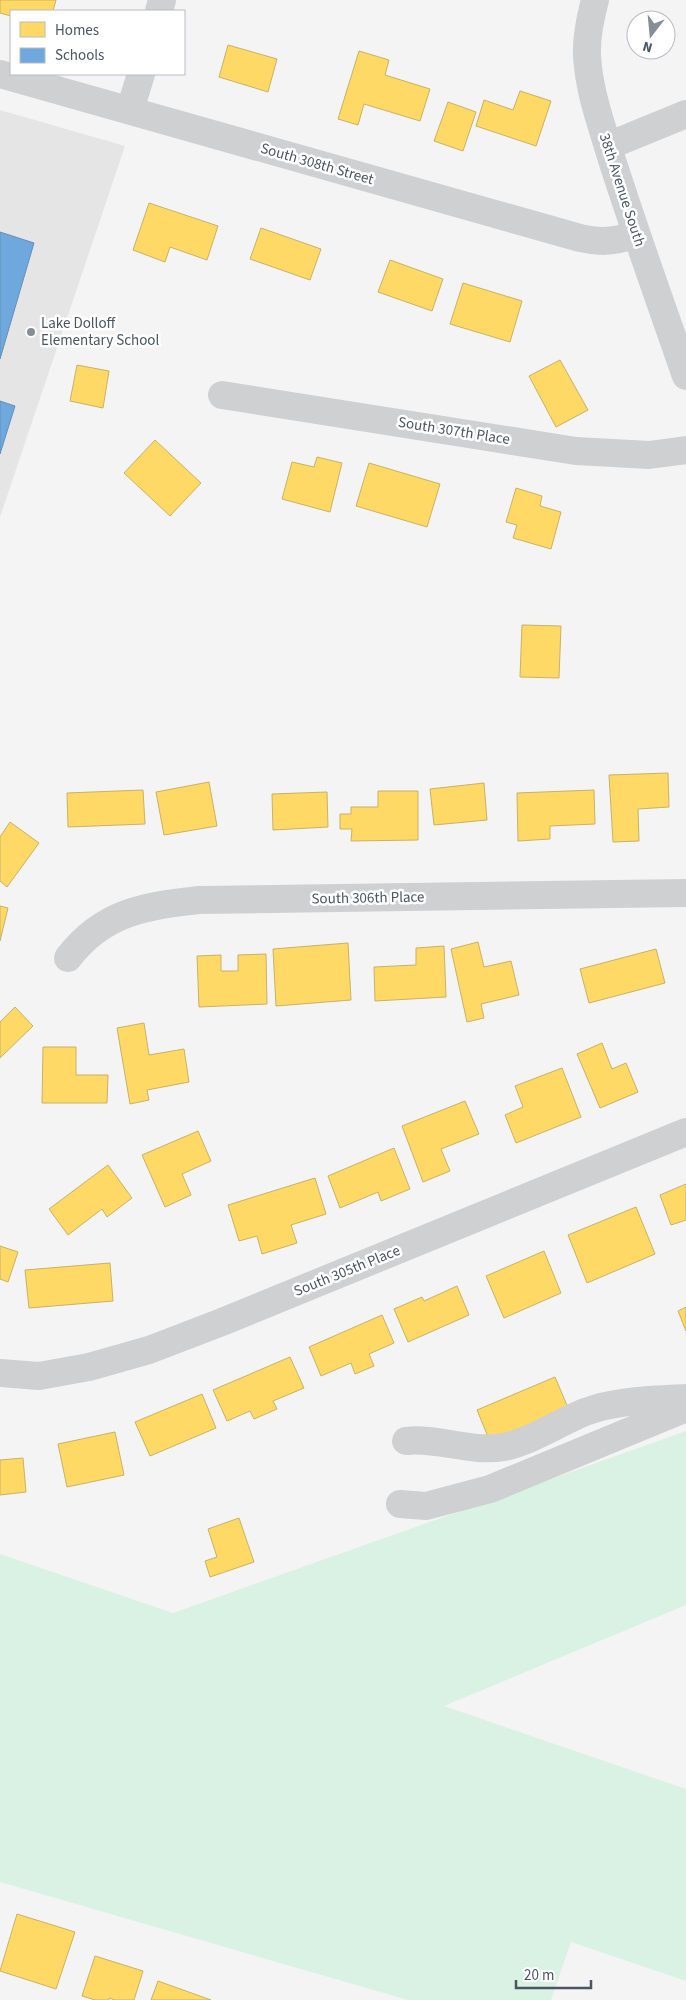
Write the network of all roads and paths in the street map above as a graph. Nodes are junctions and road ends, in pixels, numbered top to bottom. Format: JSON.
{"nodes":[{"id":1,"x":595,"y":0,"type":"edge"},
{"id":2,"x":0,"y":74,"type":"edge"},
{"id":3,"x":141,"y":75,"type":"edge"},
{"id":4,"x":130,"y":110,"type":"junction"},
{"id":5,"x":686,"y":114,"type":"edge"},
{"id":6,"x":608,"y":146,"type":"junction"},
{"id":7,"x":635,"y":234,"type":"junction"},
{"id":8,"x":686,"y":376,"type":"edge"},
{"id":9,"x":222,"y":395,"type":"dead end"},
{"id":10,"x":686,"y":450,"type":"edge"},
{"id":11,"x":686,"y":893,"type":"edge"},
{"id":12,"x":68,"y":958,"type":"dead end"},
{"id":13,"x":686,"y":1132,"type":"edge"},
{"id":14,"x":0,"y":1373,"type":"edge"},
{"id":15,"x":686,"y":1398,"type":"edge"},
{"id":16,"x":686,"y":1408,"type":"edge"},
{"id":17,"x":406,"y":1441,"type":"dead end"},
{"id":18,"x":400,"y":1504,"type":"dead end"}],
"edges":[{"from":1,"to":6,"type":"street","name":"38th Avenue South"},
{"from":2,"to":4,"type":"street","name":"South 308th Street"},
{"from":3,"to":4,"type":"street"},
{"from":4,"to":7,"type":"street","name":"South 308th Street"},
{"from":5,"to":6,"type":"street"},
{"from":6,"to":7,"type":"street","name":"38th Avenue South"},
{"from":7,"to":8,"type":"street","name":"38th Avenue South"},
{"from":9,"to":10,"type":"street","name":"South 307th Place"},
{"from":11,"to":12,"type":"street","name":"South 306th Place"},
{"from":13,"to":14,"type":"street","name":"South 305th Place"},
{"from":15,"to":17,"type":"street"},
{"from":16,"to":18,"type":"street"}]}
